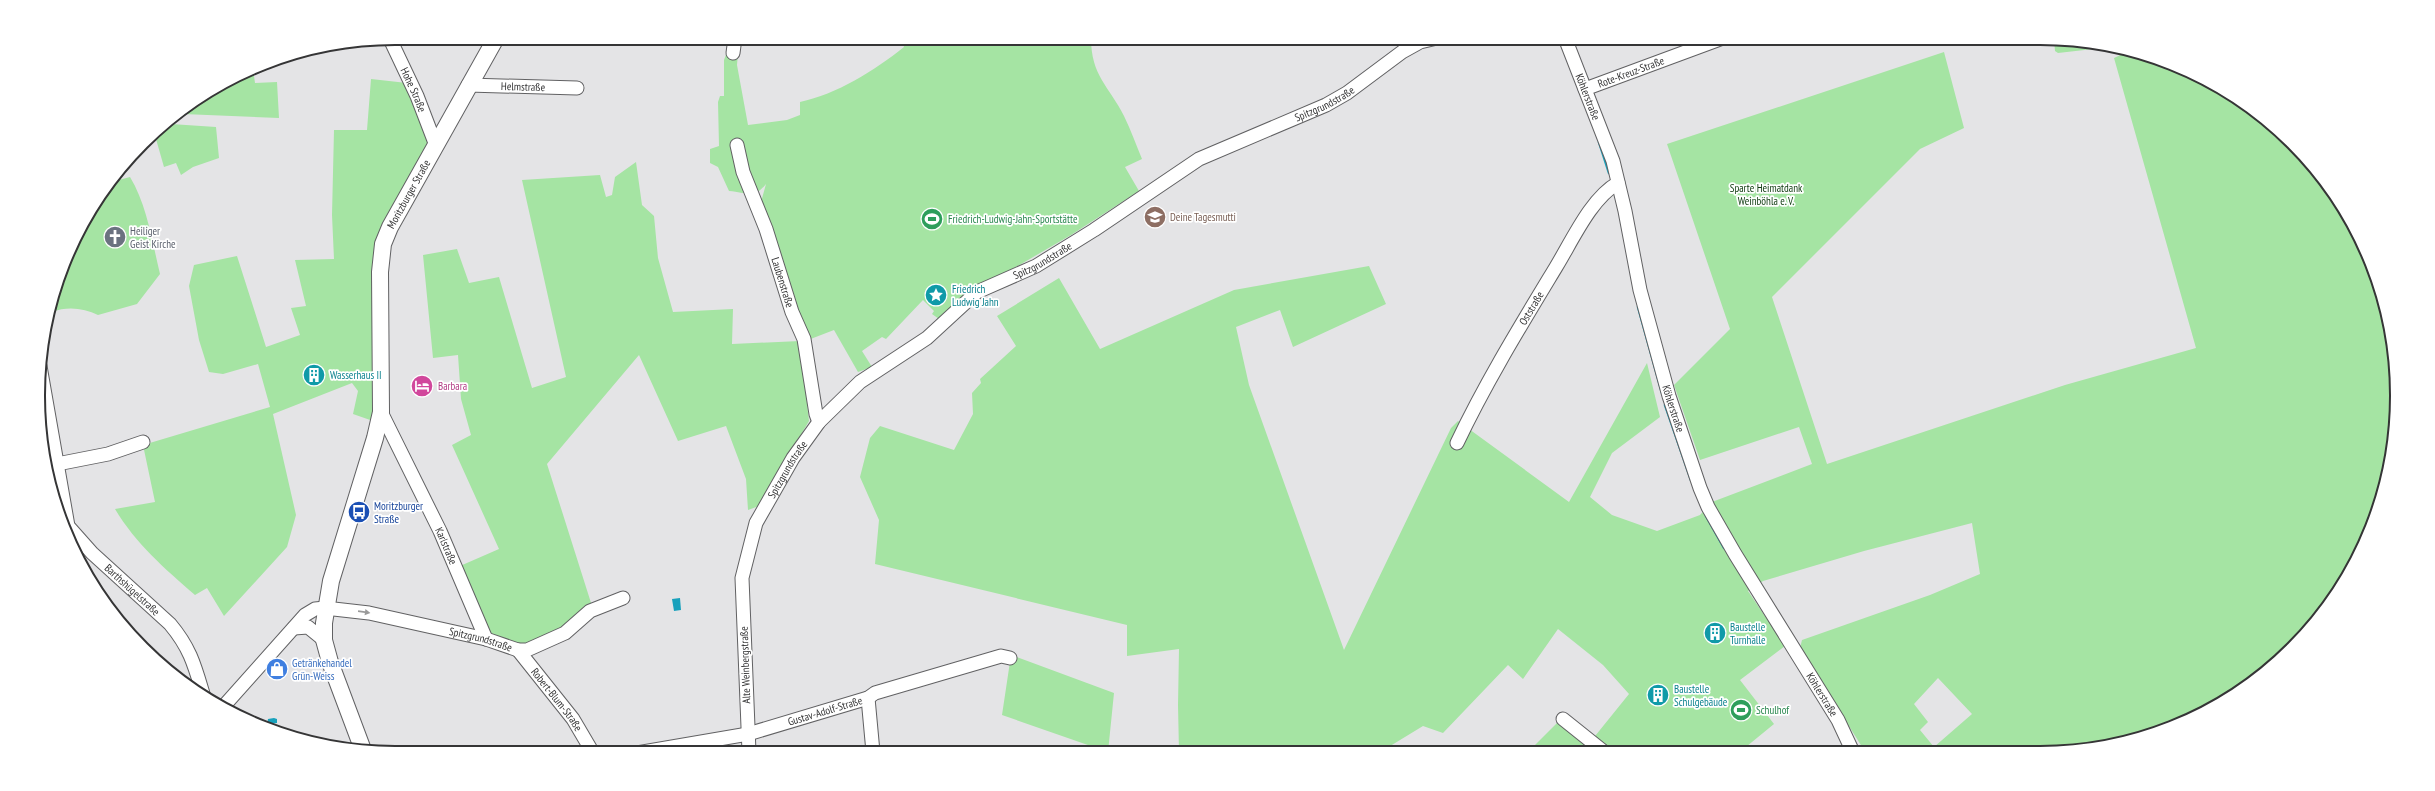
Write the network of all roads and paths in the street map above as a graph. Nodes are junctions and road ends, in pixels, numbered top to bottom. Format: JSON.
{"nodes":[{"id":1,"x":393,"y":45,"type":"edge"},
{"id":2,"x":492,"y":45,"type":"edge"},
{"id":3,"x":734,"y":45,"type":"edge"},
{"id":4,"x":1415,"y":45,"type":"edge"},
{"id":5,"x":1568,"y":45,"type":"edge"},
{"id":6,"x":1701,"y":45,"type":"edge"},
{"id":7,"x":733,"y":53,"type":"dead end"},
{"id":8,"x":468,"y":85,"type":"junction"},
{"id":9,"x":577,"y":88,"type":"dead end"},
{"id":10,"x":1585,"y":89,"type":"junction"},
{"id":11,"x":435,"y":143,"type":"junction"},
{"id":12,"x":737,"y":145,"type":"dead end"},
{"id":13,"x":1618,"y":183,"type":"junction"},
{"id":14,"x":46,"y":408,"type":"edge"},
{"id":15,"x":381,"y":412,"type":"junction"},
{"id":16,"x":819,"y":422,"type":"junction"},
{"id":17,"x":143,"y":442,"type":"dead end"},
{"id":18,"x":1457,"y":443,"type":"dead end"},
{"id":19,"x":53,"y":465,"type":"edge"},
{"id":20,"x":62,"y":502,"type":"edge"},
{"id":21,"x":72,"y":531,"type":"edge"},
{"id":22,"x":742,"y":578,"type":"joint"},
{"id":23,"x":623,"y":598,"type":"dead end"},
{"id":24,"x":325,"y":608,"type":"junction"},
{"id":25,"x":294,"y":628,"type":"junction"},
{"id":26,"x":486,"y":639,"type":"junction"},
{"id":27,"x":324,"y":640,"type":"junction"},
{"id":28,"x":518,"y":650,"type":"junction"},
{"id":29,"x":1010,"y":658,"type":"dead end"},
{"id":30,"x":201,"y":687,"type":"edge"},
{"id":31,"x":868,"y":698,"type":"junction"},
{"id":32,"x":227,"y":703,"type":"edge"},
{"id":33,"x":1563,"y":719,"type":"dead end"},
{"id":34,"x":748,"y":734,"type":"junction"},
{"id":35,"x":361,"y":744,"type":"edge"},
{"id":36,"x":589,"y":746,"type":"edge"},
{"id":37,"x":678,"y":746,"type":"edge"},
{"id":38,"x":749,"y":746,"type":"edge"},
{"id":39,"x":872,"y":746,"type":"edge"},
{"id":40,"x":1597,"y":746,"type":"edge"},
{"id":41,"x":1850,"y":746,"type":"edge"}],
"edges":[{"from":1,"to":11,"type":"street","name":"Hohe Straße"},
{"from":2,"to":8,"type":"main road","name":"Moritzburger Straße"},
{"from":3,"to":7,"type":"street"},
{"from":4,"to":16,"type":"street","name":"Spitzgrundstraße"},
{"from":5,"to":10,"type":"street","name":"Köhlerstraße"},
{"from":6,"to":10,"type":"street","name":"Rote-Kreuz-Straße"},
{"from":8,"to":9,"type":"street","name":"Helmstraße"},
{"from":8,"to":11,"type":"main road","name":"Moritzburger Straße"},
{"from":10,"to":13,"type":"street","name":"Köhlerstraße"},
{"from":11,"to":15,"type":"main road","name":"Moritzburger Straße"},
{"from":12,"to":16,"type":"street","name":"Laubenstraße"},
{"from":13,"to":18,"type":"street","name":"Oststraße"},
{"from":13,"to":41,"type":"street","name":"Köhlerstraße"},
{"from":14,"to":19,"type":"street","name":"Barthshügelstraße"},
{"from":15,"to":24,"type":"main road","name":"Moritzburger Straße"},
{"from":15,"to":26,"type":"street","name":"Karlstraße"},
{"from":16,"to":22,"type":"street","name":"Spitzgrundstraße"},
{"from":17,"to":19,"type":"street"},
{"from":19,"to":20,"type":"street","name":"Barthshügelstraße"},
{"from":21,"to":30,"type":"street","name":"Barthshügelstraße"},
{"from":22,"to":34,"type":"street","name":"Alte Weinbergstraße"},
{"from":23,"to":28,"type":"street","name":"Spitzgrundstraße"},
{"from":24,"to":25,"type":"street"},
{"from":24,"to":26,"type":"street","name":"Spitzgrundstraße","one_way":true},
{"from":24,"to":27,"type":"main road","name":"Moritzburger Straße"},
{"from":25,"to":27,"type":"street"},
{"from":25,"to":32,"type":"street"},
{"from":26,"to":28,"type":"street","name":"Spitzgrundstraße"},
{"from":27,"to":35,"type":"main road","name":"Moritzburger Straße"},
{"from":28,"to":36,"type":"street","name":"Robert-Blum-Straße"},
{"from":29,"to":31,"type":"street","name":"Gustav-Adolf-Straße"},
{"from":31,"to":34,"type":"street","name":"Gustav-Adolf-Straße"},
{"from":31,"to":39,"type":"street"},
{"from":33,"to":40,"type":"street"},
{"from":34,"to":37,"type":"street","name":"Gustav-Adolf-Straße"},
{"from":34,"to":38,"type":"street","name":"Alte Weinbergstraße"}]}
